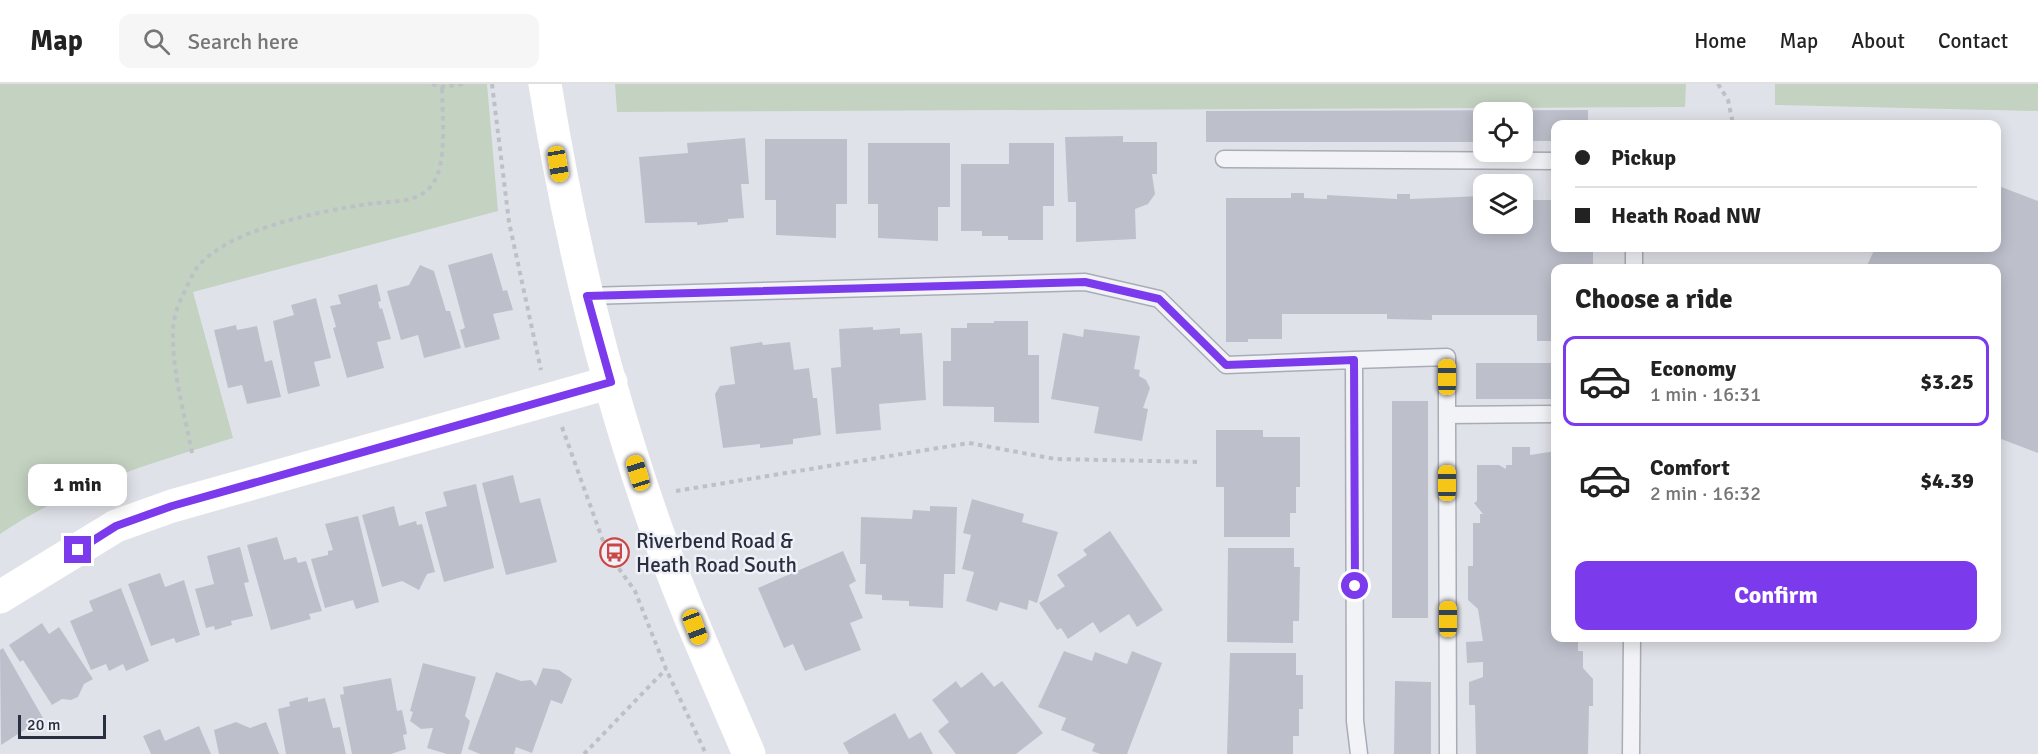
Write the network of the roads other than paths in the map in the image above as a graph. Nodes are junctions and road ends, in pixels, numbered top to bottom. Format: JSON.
{"nodes":[{"id":1,"x":545,"y":84,"type":"edge"},
{"id":2,"x":1224,"y":159,"type":"dead end"},
{"id":3,"x":1551,"y":161,"type":"edge"},
{"id":4,"x":587,"y":296,"type":"junction"},
{"id":5,"x":1354,"y":360,"type":"junction"},
{"id":6,"x":611,"y":382,"type":"junction"},
{"id":7,"x":1551,"y":414,"type":"edge"},
{"id":8,"x":1447,"y":415,"type":"junction"},
{"id":9,"x":0,"y":597,"type":"edge"},
{"id":10,"x":1632,"y":642,"type":"edge"},
{"id":11,"x":749,"y":754,"type":"edge"},
{"id":12,"x":1359,"y":754,"type":"edge"},
{"id":13,"x":1448,"y":754,"type":"edge"},
{"id":14,"x":1631,"y":754,"type":"edge"}],
"edges":[{"from":1,"to":4,"type":"main road"},
{"from":2,"to":3,"type":"lane"},
{"from":4,"to":5,"type":"lane"},
{"from":4,"to":6,"type":"main road"},
{"from":5,"to":8,"type":"lane"},
{"from":5,"to":12,"type":"lane"},
{"from":6,"to":9,"type":"main road"},
{"from":6,"to":11,"type":"main road"},
{"from":7,"to":8,"type":"lane"},
{"from":8,"to":13,"type":"lane"},
{"from":10,"to":14,"type":"lane"}]}
